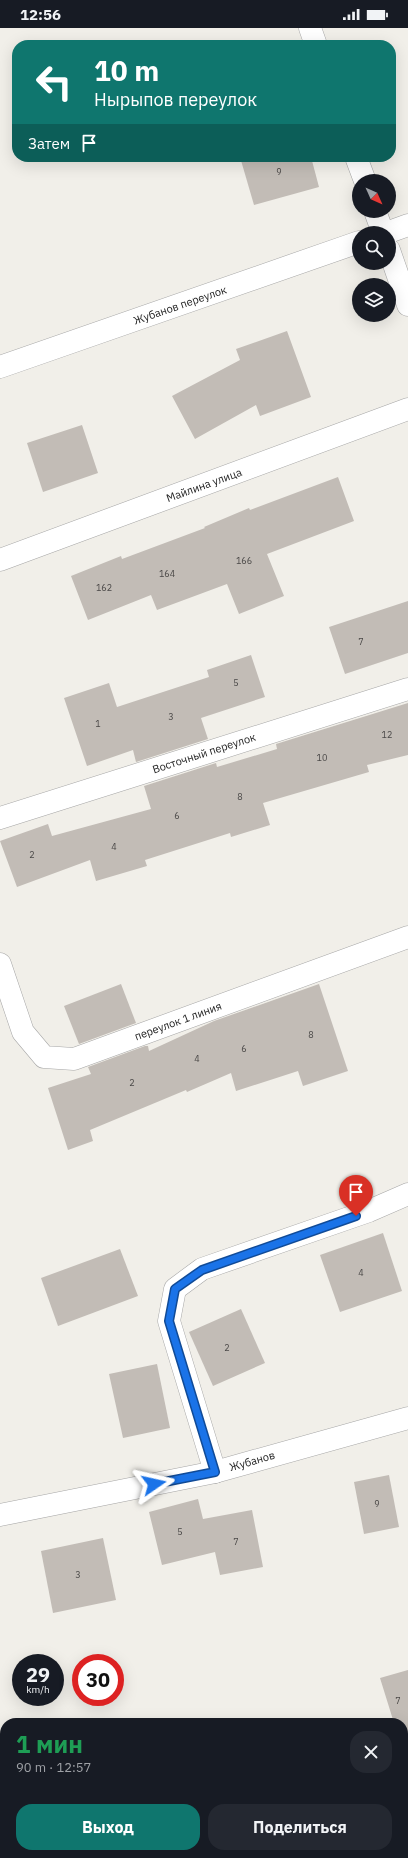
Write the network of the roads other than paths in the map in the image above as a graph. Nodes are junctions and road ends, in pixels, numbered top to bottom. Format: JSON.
{"nodes":[{"id":1,"x":310,"y":28,"type":"edge"},
{"id":2,"x":314,"y":40,"type":"edge"},
{"id":3,"x":358,"y":162,"type":"edge"},
{"id":4,"x":362,"y":174,"type":"edge"},
{"id":5,"x":408,"y":226,"type":"edge"},
{"id":6,"x":396,"y":230,"type":"edge"},
{"id":7,"x":352,"y":244,"type":"edge"},
{"id":8,"x":396,"y":270,"type":"edge"},
{"id":9,"x":408,"y":305,"type":"edge"},
{"id":10,"x":0,"y":367,"type":"edge"},
{"id":11,"x":408,"y":409,"type":"edge"},
{"id":12,"x":0,"y":560,"type":"edge"},
{"id":13,"x":408,"y":689,"type":"edge"},
{"id":14,"x":0,"y":818,"type":"edge"},
{"id":15,"x":408,"y":937,"type":"edge"},
{"id":16,"x":0,"y":964,"type":"edge"},
{"id":17,"x":408,"y":1194,"type":"edge"},
{"id":18,"x":408,"y":1418,"type":"edge"},
{"id":19,"x":215,"y":1472,"type":"junction"},
{"id":20,"x":0,"y":1515,"type":"edge"}],
"edges":[{"from":1,"to":2,"type":"street"},
{"from":3,"to":4,"type":"street"},
{"from":5,"to":6,"type":"street"},
{"from":7,"to":10,"type":"street","name":"Жубанов переулок"},
{"from":8,"to":9,"type":"street"},
{"from":11,"to":12,"type":"street","name":"Майлина улица"},
{"from":13,"to":14,"type":"street","name":"Восточный переулок"},
{"from":15,"to":16,"type":"street","name":"переулок 1 линия"},
{"from":17,"to":19,"type":"street"},
{"from":18,"to":19,"type":"street","name":"Жубанов"},
{"from":19,"to":20,"type":"street","name":"Жубанов"}]}
